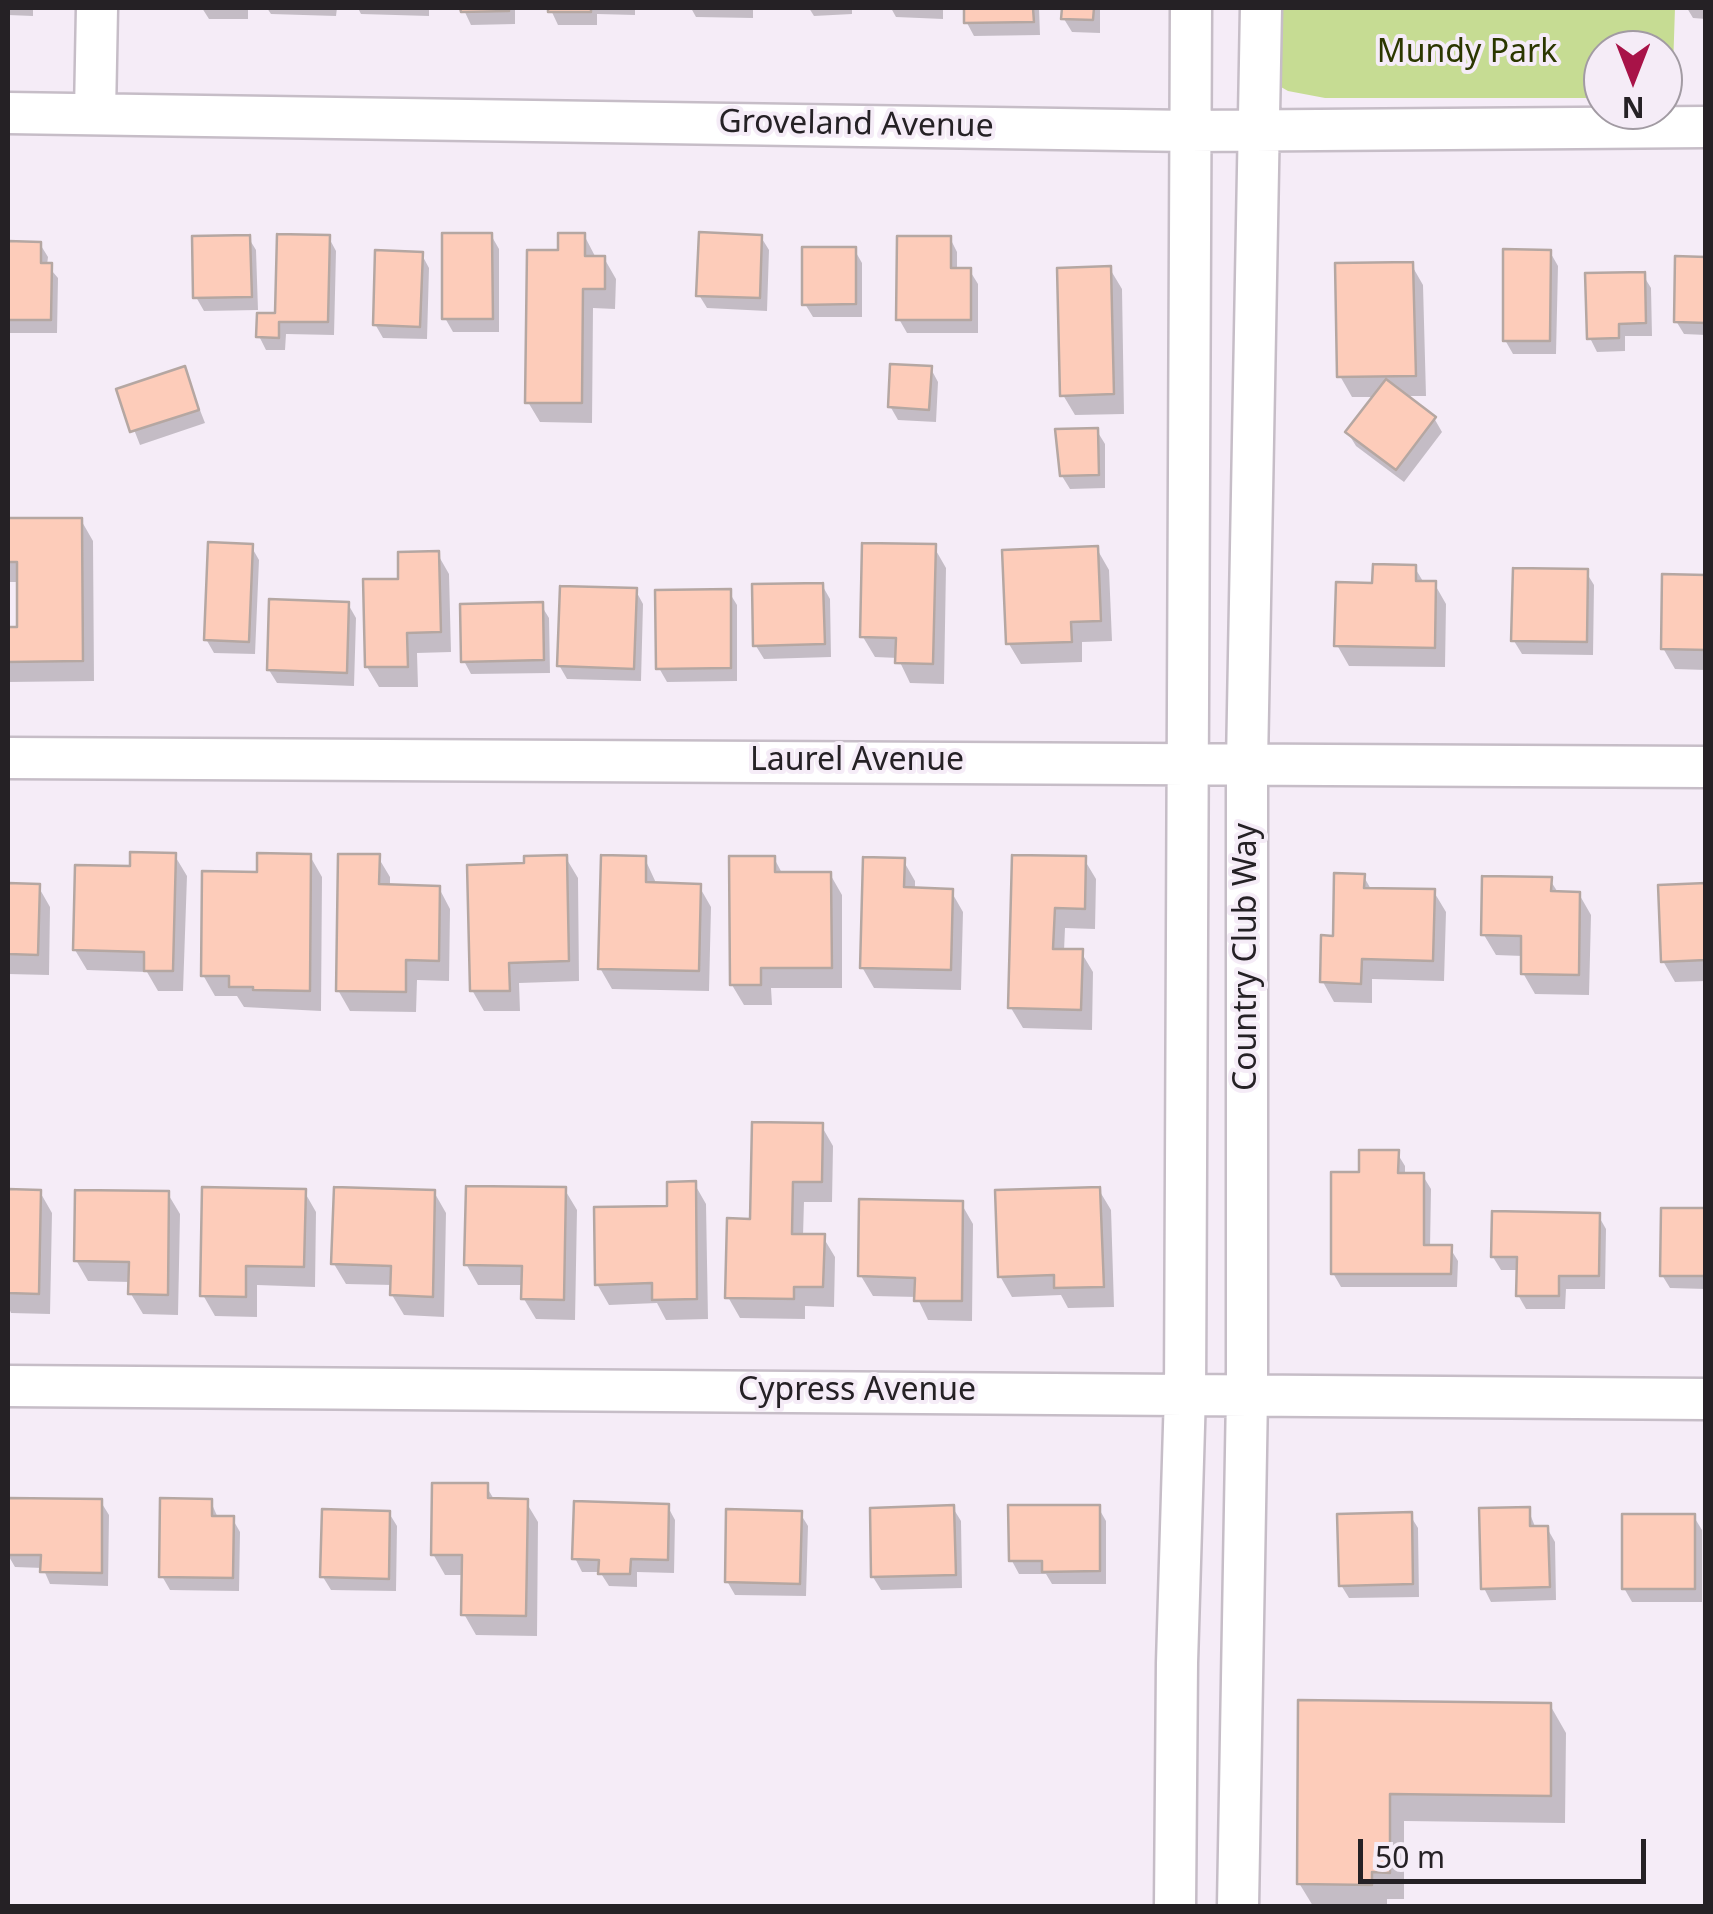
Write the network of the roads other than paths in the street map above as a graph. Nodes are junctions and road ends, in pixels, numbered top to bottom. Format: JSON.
{"nodes":[{"id":1,"x":96,"y":8,"type":"edge"},
{"id":2,"x":1191,"y":8,"type":"edge"},
{"id":3,"x":1260,"y":8,"type":"edge"},
{"id":4,"x":8,"y":113,"type":"edge"},
{"id":5,"x":96,"y":113,"type":"junction"},
{"id":6,"x":1706,"y":127,"type":"edge"},
{"id":7,"x":1190,"y":131,"type":"junction"},
{"id":8,"x":1259,"y":131,"type":"junction"},
{"id":9,"x":8,"y":758,"type":"edge"},
{"id":10,"x":1189,"y":763,"type":"junction"},
{"id":11,"x":1247,"y":764,"type":"junction"},
{"id":12,"x":1706,"y":768,"type":"edge"},
{"id":13,"x":8,"y":1386,"type":"edge"},
{"id":14,"x":1185,"y":1394,"type":"junction"},
{"id":15,"x":1247,"y":1395,"type":"junction"},
{"id":16,"x":1706,"y":1399,"type":"edge"},
{"id":17,"x":1175,"y":1906,"type":"edge"},
{"id":18,"x":1238,"y":1906,"type":"edge"}],
"edges":[{"from":1,"to":5,"type":"street"},
{"from":2,"to":7,"type":"street","name":"Country Club Way"},
{"from":3,"to":8,"type":"street","name":"Country Club Way"},
{"from":4,"to":5,"type":"street","name":"Groveland Avenue"},
{"from":5,"to":7,"type":"street","name":"Groveland Avenue"},
{"from":6,"to":8,"type":"street","name":"Groveland Avenue"},
{"from":7,"to":8,"type":"street","name":"Groveland Avenue"},
{"from":7,"to":10,"type":"street","name":"Country Club Way"},
{"from":8,"to":11,"type":"street","name":"Country Club Way"},
{"from":9,"to":10,"type":"street","name":"Laurel Avenue"},
{"from":10,"to":11,"type":"street","name":"Laurel Avenue"},
{"from":10,"to":14,"type":"street","name":"Country Club Way"},
{"from":11,"to":12,"type":"street","name":"Laurel Avenue"},
{"from":11,"to":15,"type":"street","name":"Country Club Way"},
{"from":13,"to":14,"type":"street","name":"Cypress Avenue"},
{"from":14,"to":15,"type":"street","name":"Cypress Avenue"},
{"from":14,"to":17,"type":"street","name":"Country Club Way"},
{"from":15,"to":16,"type":"street","name":"Cypress Avenue"},
{"from":15,"to":18,"type":"street","name":"Country Club Way"}]}
